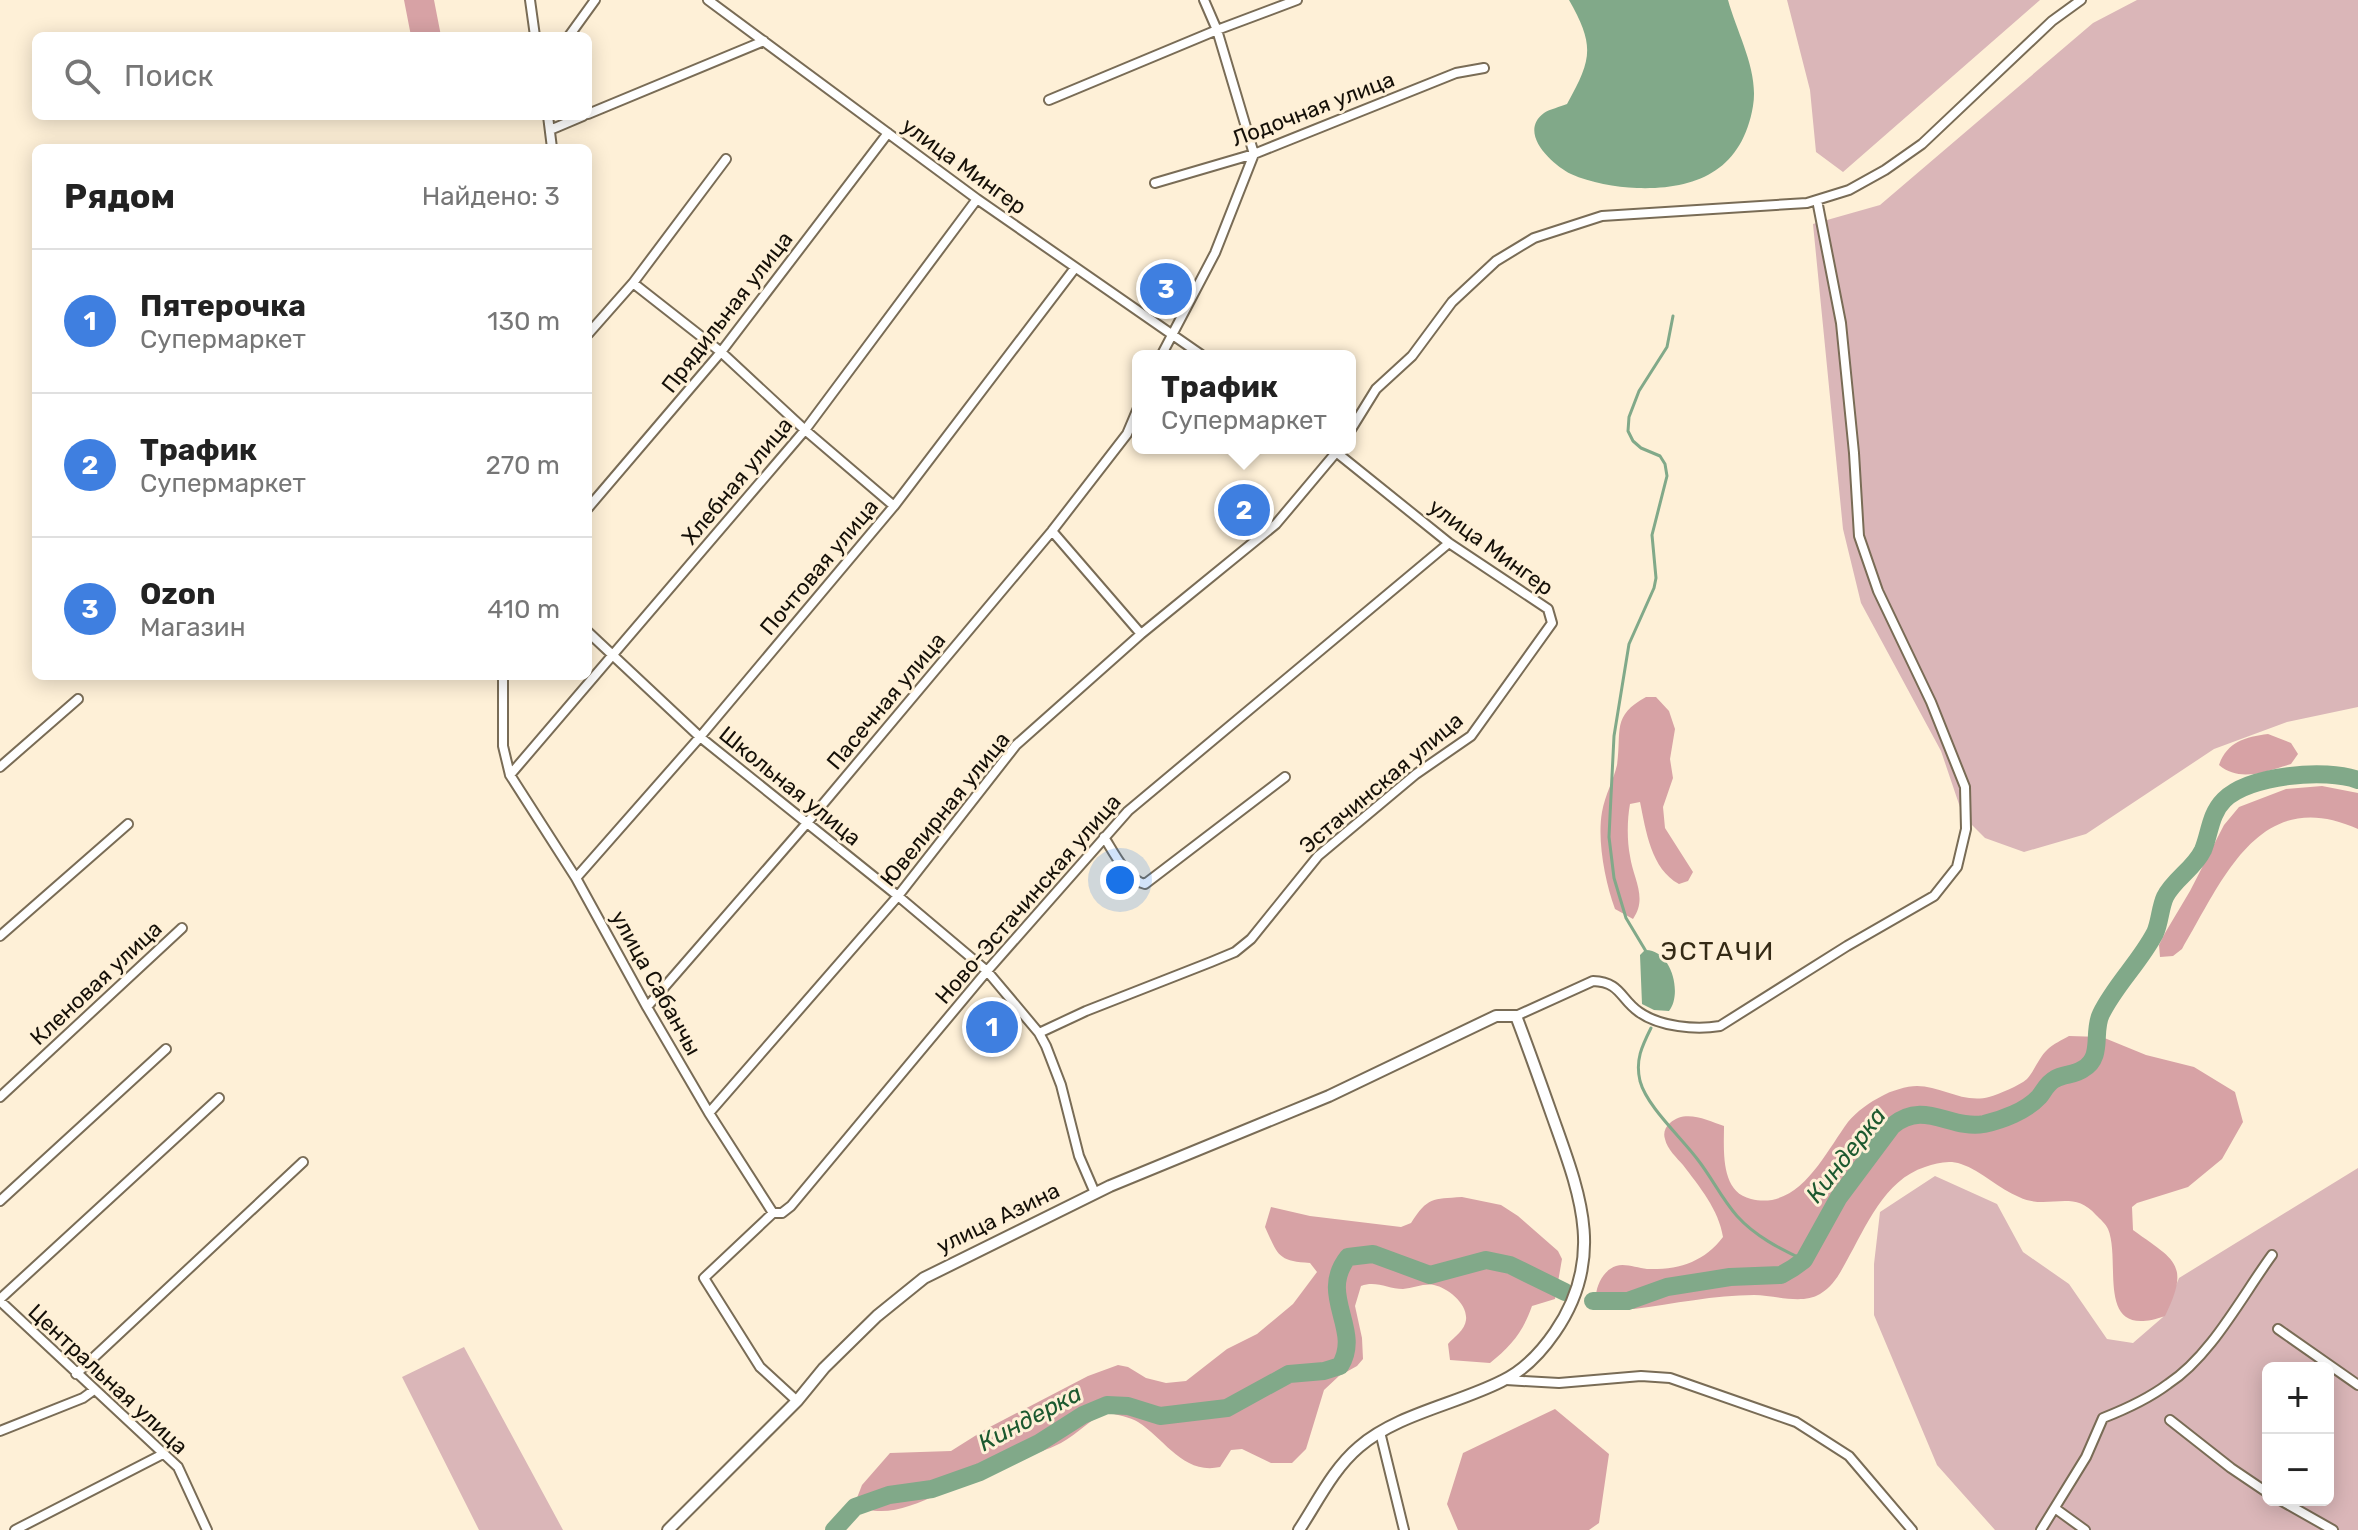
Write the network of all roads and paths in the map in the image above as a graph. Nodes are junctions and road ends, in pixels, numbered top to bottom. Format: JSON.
{"nodes":[{"id":1,"x":530,"y":0,"type":"edge"},
{"id":2,"x":595,"y":0,"type":"edge"},
{"id":3,"x":708,"y":0,"type":"edge"},
{"id":4,"x":1204,"y":0,"type":"edge"},
{"id":5,"x":1297,"y":0,"type":"edge"},
{"id":6,"x":2081,"y":0,"type":"edge"},
{"id":7,"x":1217,"y":30,"type":"junction"},
{"id":8,"x":534,"y":32,"type":"edge"},
{"id":9,"x":572,"y":32,"type":"edge"},
{"id":10,"x":764,"y":41,"type":"junction"},
{"id":11,"x":1484,"y":68,"type":"dead end"},
{"id":12,"x":1049,"y":100,"type":"dead end"},
{"id":13,"x":592,"y":112,"type":"edge"},
{"id":14,"x":549,"y":120,"type":"edge"},
{"id":15,"x":573,"y":120,"type":"edge"},
{"id":16,"x":550,"y":130,"type":"junction"},
{"id":17,"x":888,"y":133,"type":"junction"},
{"id":18,"x":552,"y":144,"type":"edge"},
{"id":19,"x":1254,"y":154,"type":"junction"},
{"id":20,"x":726,"y":159,"type":"dead end"},
{"id":21,"x":1155,"y":183,"type":"dead end"},
{"id":22,"x":977,"y":199,"type":"junction"},
{"id":23,"x":1817,"y":200,"type":"junction"},
{"id":24,"x":1075,"y":268,"type":"junction"},
{"id":25,"x":633,"y":283,"type":"junction"},
{"id":26,"x":592,"y":329,"type":"edge"},
{"id":27,"x":1171,"y":333,"type":"junction"},
{"id":28,"x":1164,"y":350,"type":"edge"},
{"id":29,"x":1195,"y":350,"type":"edge"},
{"id":30,"x":721,"y":352,"type":"junction"},
{"id":31,"x":1356,"y":421,"type":"edge"},
{"id":32,"x":1132,"y":422,"type":"edge"},
{"id":33,"x":805,"y":430,"type":"junction"},
{"id":34,"x":1331,"y":454,"type":"edge"},
{"id":35,"x":1341,"y":454,"type":"edge"},
{"id":36,"x":592,"y":503,"type":"edge"},
{"id":37,"x":894,"y":506,"type":"junction"},
{"id":38,"x":1052,"y":531,"type":"junction"},
{"id":39,"x":1449,"y":543,"type":"junction"},
{"id":40,"x":1552,"y":617,"type":"joint"},
{"id":41,"x":1141,"y":634,"type":"junction"},
{"id":42,"x":592,"y":636,"type":"edge"},
{"id":43,"x":613,"y":654,"type":"junction"},
{"id":44,"x":592,"y":679,"type":"edge"},
{"id":45,"x":503,"y":680,"type":"edge"},
{"id":46,"x":591,"y":680,"type":"edge"},
{"id":47,"x":78,"y":699,"type":"dead end"},
{"id":48,"x":700,"y":737,"type":"junction"},
{"id":49,"x":0,"y":767,"type":"edge"},
{"id":50,"x":510,"y":775,"type":"junction"},
{"id":51,"x":1285,"y":777,"type":"dead end"},
{"id":52,"x":807,"y":823,"type":"junction"},
{"id":53,"x":128,"y":824,"type":"dead end"},
{"id":54,"x":1104,"y":837,"type":"junction"},
{"id":55,"x":576,"y":878,"type":"junction"},
{"id":56,"x":898,"y":896,"type":"junction"},
{"id":57,"x":182,"y":928,"type":"dead end"},
{"id":58,"x":0,"y":936,"type":"edge"},
{"id":59,"x":987,"y":971,"type":"junction"},
{"id":60,"x":647,"y":1007,"type":"junction"},
{"id":61,"x":1516,"y":1016,"type":"junction"},
{"id":62,"x":1039,"y":1033,"type":"junction"},
{"id":63,"x":166,"y":1049,"type":"dead end"},
{"id":64,"x":0,"y":1097,"type":"edge"},
{"id":65,"x":219,"y":1098,"type":"dead end"},
{"id":66,"x":709,"y":1113,"type":"junction"},
{"id":67,"x":303,"y":1162,"type":"dead end"},
{"id":68,"x":1095,"y":1193,"type":"junction"},
{"id":69,"x":0,"y":1201,"type":"edge"},
{"id":70,"x":773,"y":1213,"type":"junction"},
{"id":71,"x":2272,"y":1255,"type":"dead end"},
{"id":72,"x":0,"y":1300,"type":"edge"},
{"id":73,"x":2278,"y":1329,"type":"dead end"},
{"id":74,"x":76,"y":1374,"type":"junction"},
{"id":75,"x":1506,"y":1380,"type":"junction"},
{"id":76,"x":2358,"y":1385,"type":"edge"},
{"id":77,"x":94,"y":1390,"type":"junction"},
{"id":78,"x":797,"y":1401,"type":"junction"},
{"id":79,"x":2170,"y":1420,"type":"dead end"},
{"id":80,"x":0,"y":1431,"type":"edge"},
{"id":81,"x":1380,"y":1432,"type":"junction"},
{"id":82,"x":163,"y":1454,"type":"junction"},
{"id":83,"x":2262,"y":1489,"type":"edge"},
{"id":84,"x":2291,"y":1506,"type":"edge"},
{"id":85,"x":2056,"y":1509,"type":"junction"},
{"id":86,"x":15,"y":1530,"type":"edge"},
{"id":87,"x":207,"y":1530,"type":"edge"},
{"id":88,"x":668,"y":1530,"type":"edge"},
{"id":89,"x":1299,"y":1530,"type":"edge"},
{"id":90,"x":1404,"y":1530,"type":"edge"},
{"id":91,"x":1912,"y":1530,"type":"edge"},
{"id":92,"x":2041,"y":1530,"type":"edge"},
{"id":93,"x":2085,"y":1530,"type":"edge"},
{"id":94,"x":2333,"y":1530,"type":"edge"}],
"edges":[{"from":1,"to":8,"type":"street"},
{"from":2,"to":9,"type":"street"},
{"from":3,"to":10,"type":"street","name":"улица Мингер"},
{"from":4,"to":7,"type":"street"},
{"from":5,"to":7,"type":"street"},
{"from":6,"to":23,"type":"street"},
{"from":7,"to":12,"type":"street"},
{"from":7,"to":19,"type":"street"},
{"from":10,"to":13,"type":"street"},
{"from":10,"to":17,"type":"street","name":"улица Мингер"},
{"from":11,"to":19,"type":"street","name":"Лодочная улица"},
{"from":14,"to":16,"type":"street"},
{"from":15,"to":16,"type":"street"},
{"from":16,"to":18,"type":"street"},
{"from":17,"to":22,"type":"street","name":"улица Мингер"},
{"from":17,"to":30,"type":"street","name":"Прядильная улица"},
{"from":19,"to":21,"type":"street","name":"Лодочная улица"},
{"from":19,"to":27,"type":"street"},
{"from":20,"to":25,"type":"street"},
{"from":22,"to":24,"type":"street","name":"улица Мингер"},
{"from":22,"to":33,"type":"street","name":"Хлебная улица"},
{"from":23,"to":31,"type":"street"},
{"from":23,"to":61,"type":"street"},
{"from":24,"to":27,"type":"street","name":"улица Мингер"},
{"from":24,"to":37,"type":"street","name":"Почтовая улица"},
{"from":25,"to":26,"type":"street"},
{"from":25,"to":30,"type":"street"},
{"from":27,"to":28,"type":"street"},
{"from":27,"to":29,"type":"street","name":"улица Мингер"},
{"from":30,"to":33,"type":"street"},
{"from":30,"to":36,"type":"street","name":"Прядильная улица"},
{"from":32,"to":38,"type":"street","name":"Пасечная улица"},
{"from":33,"to":37,"type":"street"},
{"from":33,"to":43,"type":"street","name":"Хлебная улица"},
{"from":34,"to":41,"type":"street","name":"Ювелирная улица"},
{"from":35,"to":39,"type":"street","name":"улица Мингер"},
{"from":37,"to":48,"type":"street","name":"Почтовая улица"},
{"from":38,"to":41,"type":"street"},
{"from":38,"to":52,"type":"street","name":"Пасечная улица"},
{"from":39,"to":40,"type":"street","name":"улица Мингер"},
{"from":39,"to":54,"type":"street","name":"Ново-Эстачинская улица"},
{"from":40,"to":62,"type":"street","name":"Эстачинская улица"},
{"from":41,"to":56,"type":"street","name":"Ювелирная улица"},
{"from":42,"to":43,"type":"street","name":"Школьная улица"},
{"from":43,"to":44,"type":"street","name":"Хлебная улица"},
{"from":43,"to":48,"type":"street","name":"Школьная улица"},
{"from":45,"to":50,"type":"street","name":"улица Сабанчы"},
{"from":46,"to":50,"type":"street","name":"Хлебная улица"},
{"from":47,"to":49,"type":"street"},
{"from":48,"to":52,"type":"street","name":"Школьная улица"},
{"from":48,"to":55,"type":"street","name":"Почтовая улица"},
{"from":50,"to":55,"type":"street","name":"улица Сабанчы"},
{"from":51,"to":54,"type":"street"},
{"from":52,"to":56,"type":"street","name":"Школьная улица"},
{"from":52,"to":60,"type":"street","name":"Пасечная улица"},
{"from":53,"to":58,"type":"street"},
{"from":54,"to":59,"type":"street","name":"Ново-Эстачинская улица"},
{"from":55,"to":60,"type":"street","name":"улица Сабанчы"},
{"from":56,"to":59,"type":"street","name":"Школьная улица"},
{"from":56,"to":66,"type":"street","name":"Ювелирная улица"},
{"from":57,"to":64,"type":"street","name":"Кленовая улица"},
{"from":59,"to":62,"type":"street","name":"Школьная улица"},
{"from":59,"to":70,"type":"street","name":"Ново-Эстачинская улица"},
{"from":60,"to":66,"type":"street","name":"улица Сабанчы"},
{"from":61,"to":68,"type":"street","name":"улица Азина"},
{"from":61,"to":75,"type":"street"},
{"from":62,"to":68,"type":"street","name":"Школьная улица"},
{"from":63,"to":69,"type":"street"},
{"from":65,"to":72,"type":"street"},
{"from":66,"to":70,"type":"street","name":"улица Сабанчы"},
{"from":67,"to":74,"type":"street"},
{"from":68,"to":78,"type":"street","name":"улица Азина"},
{"from":70,"to":78,"type":"street"},
{"from":71,"to":85,"type":"street"},
{"from":72,"to":74,"type":"street","name":"Центральная улица"},
{"from":73,"to":76,"type":"street"},
{"from":74,"to":77,"type":"street","name":"Центральная улица"},
{"from":75,"to":81,"type":"street"},
{"from":75,"to":91,"type":"street"},
{"from":77,"to":80,"type":"street"},
{"from":77,"to":82,"type":"street","name":"Центральная улица"},
{"from":78,"to":88,"type":"street","name":"улица Азина"},
{"from":79,"to":83,"type":"street"},
{"from":81,"to":89,"type":"street"},
{"from":81,"to":90,"type":"street"},
{"from":82,"to":86,"type":"street"},
{"from":82,"to":87,"type":"street","name":"Центральная улица"},
{"from":84,"to":94,"type":"street"},
{"from":85,"to":92,"type":"street"},
{"from":85,"to":93,"type":"street"}]}
